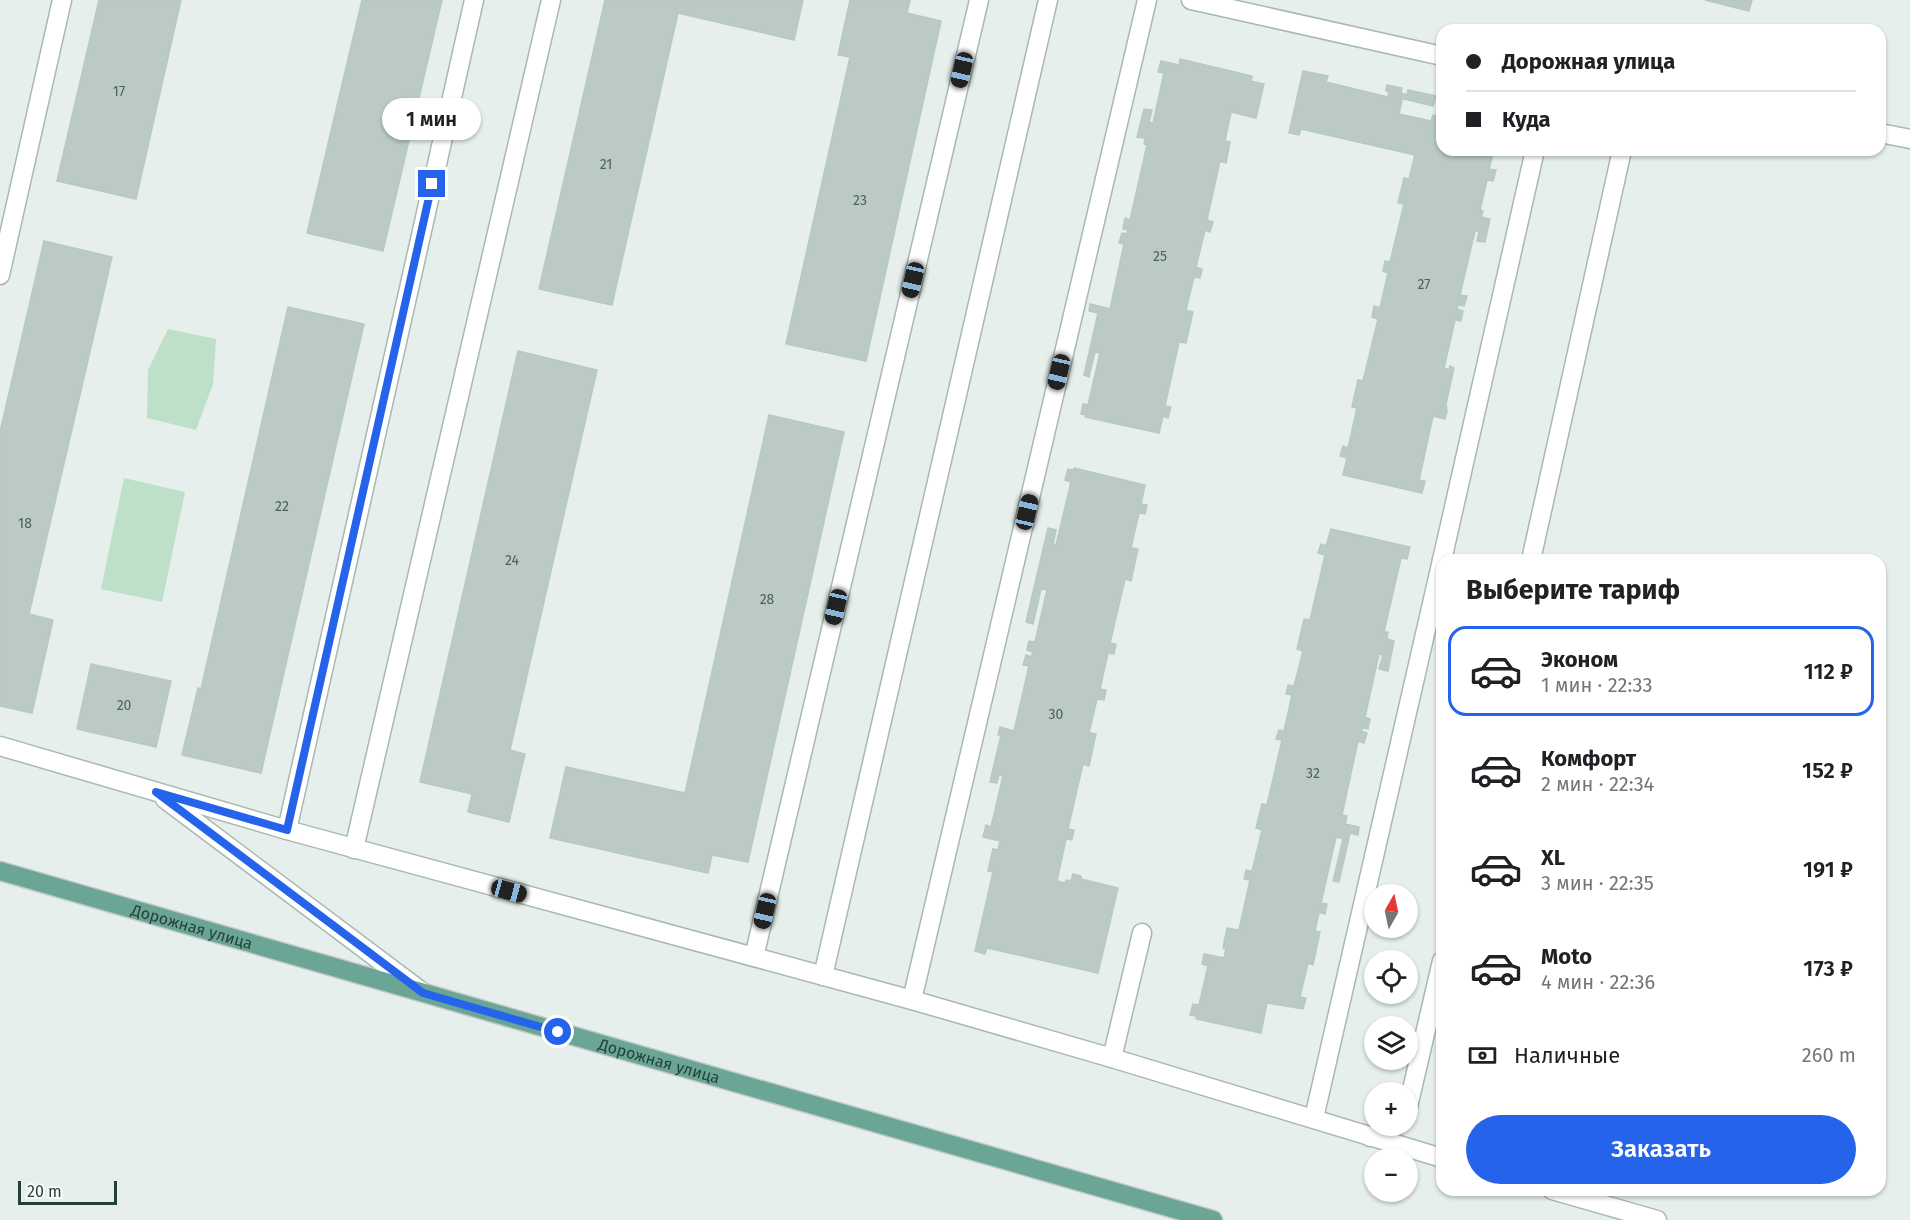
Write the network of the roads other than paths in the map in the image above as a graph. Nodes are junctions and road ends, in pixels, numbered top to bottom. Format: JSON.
{"nodes":[{"id":1,"x":62,"y":0,"type":"edge"},
{"id":2,"x":474,"y":0,"type":"edge"},
{"id":3,"x":551,"y":0,"type":"edge"},
{"id":4,"x":979,"y":0,"type":"edge"},
{"id":5,"x":1048,"y":0,"type":"edge"},
{"id":6,"x":1147,"y":0,"type":"edge"},
{"id":7,"x":1191,"y":0,"type":"edge"},
{"id":8,"x":1436,"y":55,"type":"edge"},
{"id":9,"x":1886,"y":134,"type":"edge"},
{"id":10,"x":1910,"y":139,"type":"edge"},
{"id":11,"x":1534,"y":156,"type":"edge"},
{"id":12,"x":1621,"y":156,"type":"edge"},
{"id":13,"x":0,"y":275,"type":"edge"},
{"id":14,"x":1443,"y":554,"type":"edge"},
{"id":15,"x":1532,"y":554,"type":"edge"},
{"id":16,"x":1436,"y":586,"type":"edge"},
{"id":17,"x":0,"y":746,"type":"edge"},
{"id":18,"x":156,"y":792,"type":"junction"},
{"id":19,"x":287,"y":830,"type":"junction"},
{"id":20,"x":354,"y":849,"type":"junction"},
{"id":21,"x":0,"y":871,"type":"edge"},
{"id":22,"x":1142,"y":933,"type":"dead end"},
{"id":23,"x":753,"y":957,"type":"junction"},
{"id":24,"x":823,"y":976,"type":"junction"},
{"id":25,"x":1436,"y":987,"type":"edge"},
{"id":26,"x":423,"y":993,"type":"junction"},
{"id":27,"x":912,"y":1000,"type":"junction"},
{"id":28,"x":1112,"y":1058,"type":"junction"},
{"id":29,"x":1414,"y":1082,"type":"edge"},
{"id":30,"x":1314,"y":1118,"type":"junction"},
{"id":31,"x":1371,"y":1137,"type":"joint"},
{"id":32,"x":1436,"y":1156,"type":"edge"},
{"id":33,"x":1573,"y":1196,"type":"edge"},
{"id":34,"x":1213,"y":1220,"type":"edge"},
{"id":35,"x":1657,"y":1220,"type":"edge"}],
"edges":[{"from":1,"to":13,"type":"lane"},
{"from":2,"to":19,"type":"lane"},
{"from":3,"to":20,"type":"lane"},
{"from":4,"to":23,"type":"lane"},
{"from":5,"to":24,"type":"lane"},
{"from":6,"to":27,"type":"lane"},
{"from":7,"to":8,"type":"lane"},
{"from":9,"to":10,"type":"lane"},
{"from":11,"to":14,"type":"lane"},
{"from":12,"to":15,"type":"lane"},
{"from":16,"to":30,"type":"lane"},
{"from":17,"to":18,"type":"lane"},
{"from":18,"to":19,"type":"lane"},
{"from":18,"to":26,"type":"lane"},
{"from":19,"to":20,"type":"lane"},
{"from":20,"to":23,"type":"lane"},
{"from":21,"to":26,"type":"main road","name":"Дорожная улица"},
{"from":22,"to":28,"type":"lane"},
{"from":23,"to":24,"type":"lane"},
{"from":24,"to":27,"type":"lane"},
{"from":25,"to":29,"type":"lane"},
{"from":26,"to":34,"type":"main road","name":"Дорожная улица"},
{"from":27,"to":28,"type":"lane"},
{"from":28,"to":30,"type":"lane"},
{"from":30,"to":31,"type":"lane"},
{"from":31,"to":32,"type":"lane"},
{"from":33,"to":35,"type":"lane"}]}
